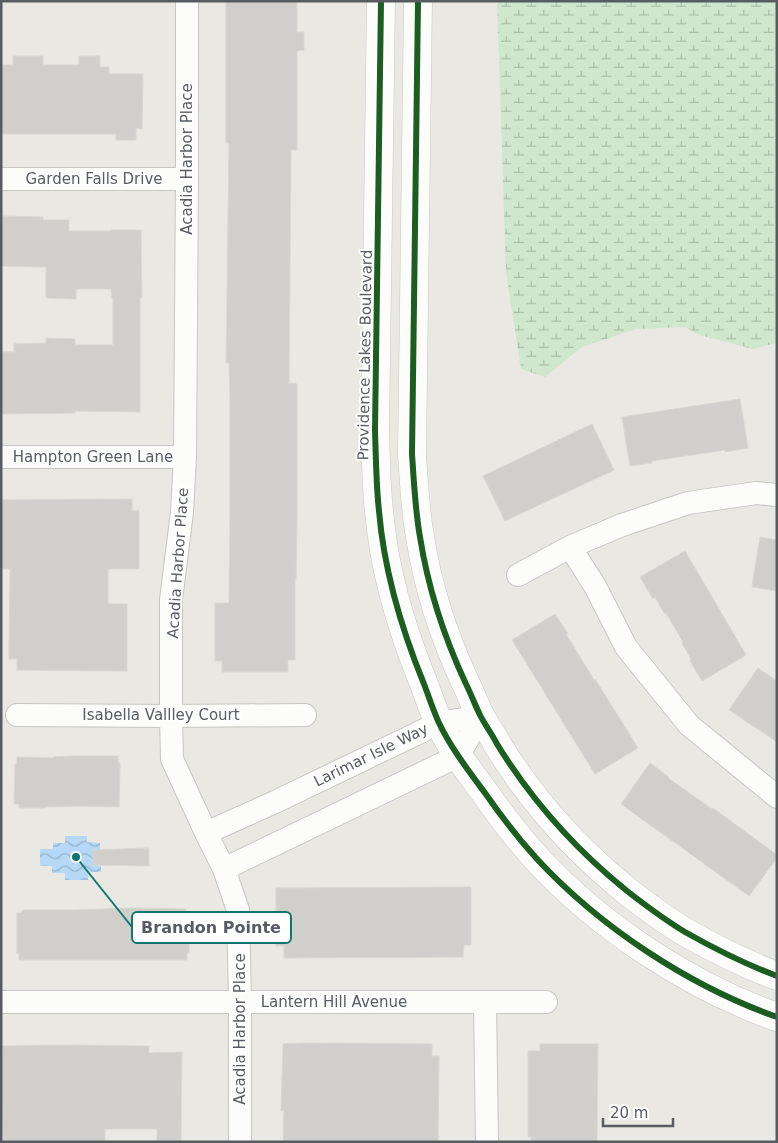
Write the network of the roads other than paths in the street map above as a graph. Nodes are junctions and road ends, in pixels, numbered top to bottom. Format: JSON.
{"nodes":[{"id":1,"x":187,"y":1,"type":"edge"},
{"id":2,"x":381,"y":1,"type":"edge"},
{"id":3,"x":418,"y":1,"type":"edge"},
{"id":4,"x":1,"y":179,"type":"edge"},
{"id":5,"x":187,"y":179,"type":"junction"},
{"id":6,"x":1,"y":457,"type":"edge"},
{"id":7,"x":185,"y":457,"type":"junction"},
{"id":8,"x":777,"y":495,"type":"edge"},
{"id":9,"x":570,"y":547,"type":"junction"},
{"id":10,"x":518,"y":575,"type":"dead end"},
{"id":11,"x":17,"y":715,"type":"dead end"},
{"id":12,"x":305,"y":715,"type":"dead end"},
{"id":13,"x":171,"y":716,"type":"junction"},
{"id":14,"x":481,"y":716,"type":"junction"},
{"id":15,"x":439,"y":722,"type":"junction"},
{"id":16,"x":458,"y":756,"type":"junction"},
{"id":17,"x":777,"y":797,"type":"edge"},
{"id":18,"x":275,"y":802,"type":"junction"},
{"id":19,"x":206,"y":833,"type":"junction"},
{"id":20,"x":293,"y":835,"type":"junction"},
{"id":21,"x":224,"y":869,"type":"junction"},
{"id":22,"x":777,"y":976,"type":"edge"},
{"id":23,"x":1,"y":1002,"type":"edge"},
{"id":24,"x":240,"y":1002,"type":"junction"},
{"id":25,"x":485,"y":1002,"type":"junction"},
{"id":26,"x":546,"y":1002,"type":"dead end"},
{"id":27,"x":777,"y":1017,"type":"edge"},
{"id":28,"x":240,"y":1142,"type":"edge"},
{"id":29,"x":487,"y":1142,"type":"edge"}],
"edges":[{"from":1,"to":5,"type":"street","name":"Acadia Harbor Place"},
{"from":2,"to":15,"type":"street","name":"Providence Lakes Boulevard"},
{"from":3,"to":14,"type":"street"},
{"from":4,"to":5,"type":"street","name":"Garden Falls Drive"},
{"from":5,"to":7,"type":"street","name":"Acadia Harbor Place"},
{"from":6,"to":7,"type":"street","name":"Hampton Green Lane"},
{"from":7,"to":13,"type":"street","name":"Acadia Harbor Place"},
{"from":8,"to":9,"type":"street"},
{"from":9,"to":10,"type":"street"},
{"from":9,"to":17,"type":"street"},
{"from":11,"to":13,"type":"street","name":"Isabella Vallley Court"},
{"from":12,"to":13,"type":"street","name":"Isabella Vallley Court"},
{"from":13,"to":19,"type":"street","name":"Acadia Harbor Place"},
{"from":14,"to":15,"type":"street","name":"Larimar Isle Way"},
{"from":14,"to":16,"type":"street"},
{"from":14,"to":22,"type":"street"},
{"from":15,"to":16,"type":"street","name":"Providence Lakes Boulevard"},
{"from":15,"to":18,"type":"street","name":"Larimar Isle Way"},
{"from":16,"to":20,"type":"street"},
{"from":16,"to":27,"type":"street","name":"Providence Lakes Boulevard"},
{"from":18,"to":19,"type":"street","name":"Larimar Isle Way"},
{"from":18,"to":20,"type":"street"},
{"from":19,"to":21,"type":"street","name":"Acadia Harbor Place"},
{"from":20,"to":21,"type":"street"},
{"from":21,"to":24,"type":"street","name":"Acadia Harbor Place"},
{"from":23,"to":24,"type":"street","name":"Lantern Hill Avenue"},
{"from":24,"to":25,"type":"street","name":"Lantern Hill Avenue"},
{"from":24,"to":28,"type":"street","name":"Acadia Harbor Place"},
{"from":25,"to":26,"type":"street","name":"Lantern Hill Avenue"},
{"from":25,"to":29,"type":"street"}]}
